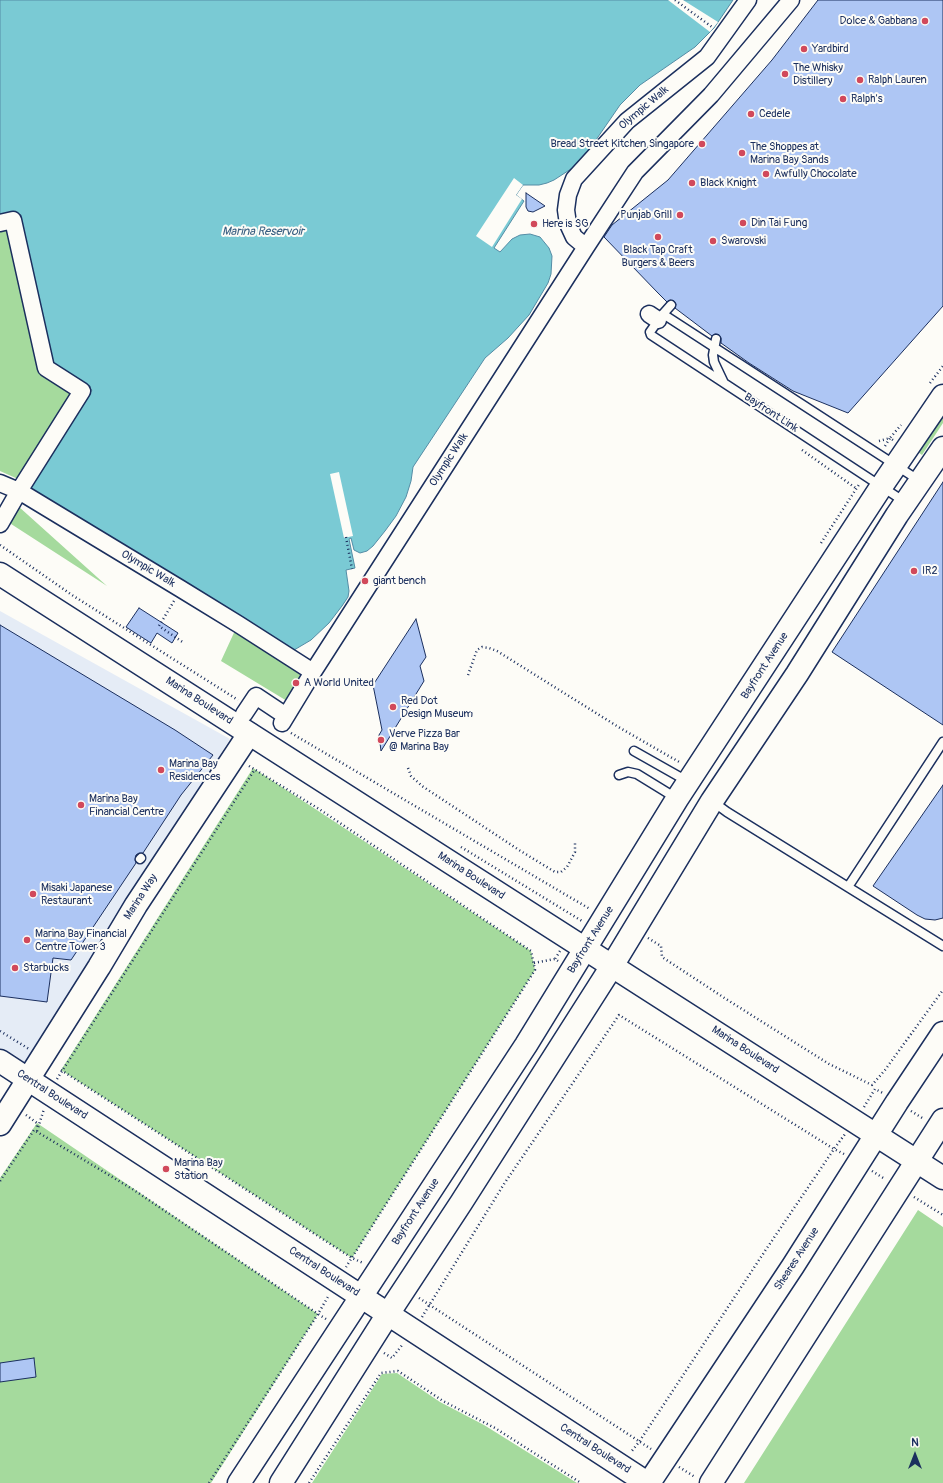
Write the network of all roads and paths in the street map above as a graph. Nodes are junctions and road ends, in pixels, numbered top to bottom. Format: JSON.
{"nodes":[{"id":1,"x":675,"y":0,"type":"edge"},
{"id":2,"x":748,"y":0,"type":"edge"},
{"id":3,"x":792,"y":0,"type":"edge"},
{"id":4,"x":723,"y":35,"type":"junction"},
{"id":5,"x":0,"y":223,"type":"edge"},
{"id":6,"x":586,"y":247,"type":"junction"},
{"id":7,"x":671,"y":305,"type":"dead end"},
{"id":8,"x":657,"y":316,"type":"junction"},
{"id":9,"x":716,"y":343,"type":"junction"},
{"id":10,"x":723,"y":381,"type":"junction"},
{"id":11,"x":943,"y":396,"type":"edge"},
{"id":12,"x":943,"y":448,"type":"edge"},
{"id":13,"x":802,"y":450,"type":"dead end"},
{"id":14,"x":896,"y":465,"type":"junction"},
{"id":15,"x":921,"y":481,"type":"junction"},
{"id":16,"x":0,"y":483,"type":"edge"},
{"id":17,"x":882,"y":487,"type":"junction"},
{"id":18,"x":856,"y":488,"type":"dead end"},
{"id":19,"x":19,"y":491,"type":"junction"},
{"id":20,"x":906,"y":502,"type":"junction"},
{"id":21,"x":0,"y":524,"type":"edge"},
{"id":22,"x":346,"y":537,"type":"dead end"},
{"id":23,"x":352,"y":569,"type":"dead end"},
{"id":24,"x":0,"y":574,"type":"edge"},
{"id":25,"x":181,"y":589,"type":"junction"},
{"id":26,"x":184,"y":643,"type":"dead end"},
{"id":27,"x":313,"y":672,"type":"junction"},
{"id":28,"x":468,"y":675,"type":"dead end"},
{"id":29,"x":246,"y":724,"type":"junction"},
{"id":30,"x":943,"y":742,"type":"edge"},
{"id":31,"x":634,"y":751,"type":"dead end"},
{"id":32,"x":408,"y":768,"type":"dead end"},
{"id":33,"x":619,"y":775,"type":"dead end"},
{"id":34,"x":682,"y":781,"type":"junction"},
{"id":35,"x":719,"y":807,"type":"junction"},
{"id":36,"x":575,"y":841,"type":"dead end"},
{"id":37,"x":848,"y":887,"type":"junction"},
{"id":38,"x":649,"y":939,"type":"dead end"},
{"id":39,"x":943,"y":946,"type":"edge"},
{"id":40,"x":586,"y":949,"type":"junction"},
{"id":41,"x":555,"y":959,"type":"dead end"},
{"id":42,"x":534,"y":964,"type":"junction"},
{"id":43,"x":612,"y":966,"type":"junction"},
{"id":44,"x":943,"y":990,"type":"edge"},
{"id":45,"x":0,"y":1031,"type":"edge"},
{"id":46,"x":943,"y":1033,"type":"edge"},
{"id":47,"x":29,"y":1049,"type":"dead end"},
{"id":48,"x":0,"y":1061,"type":"edge"},
{"id":49,"x":28,"y":1079,"type":"junction"},
{"id":50,"x":943,"y":1120,"type":"edge"},
{"id":51,"x":0,"y":1124,"type":"edge"},
{"id":52,"x":876,"y":1135,"type":"junction"},
{"id":53,"x":916,"y":1160,"type":"junction"},
{"id":54,"x":943,"y":1178,"type":"edge"},
{"id":55,"x":0,"y":1181,"type":"edge"},
{"id":56,"x":361,"y":1296,"type":"junction"},
{"id":57,"x":429,"y":1305,"type":"joint"},
{"id":58,"x":388,"y":1314,"type":"junction"},
{"id":59,"x":209,"y":1483,"type":"edge"},
{"id":60,"x":239,"y":1483,"type":"edge"},
{"id":61,"x":281,"y":1483,"type":"edge"},
{"id":62,"x":309,"y":1483,"type":"edge"},
{"id":63,"x":581,"y":1483,"type":"edge"},
{"id":64,"x":648,"y":1483,"type":"edge"},
{"id":65,"x":711,"y":1483,"type":"edge"}],
"edges":[{"from":1,"to":4,"type":"path"},
{"from":2,"to":4,"type":"street","name":"Olympic Walk"},
{"from":3,"to":6,"type":"street","name":"Olympic Walk"},
{"from":4,"to":6,"type":"street","name":"Olympic Walk"},
{"from":5,"to":19,"type":"street"},
{"from":6,"to":27,"type":"street","name":"Olympic Walk"},
{"from":7,"to":8,"type":"lane"},
{"from":8,"to":9,"type":"lane"},
{"from":8,"to":10,"type":"lane","name":"Bayfront Link"},
{"from":9,"to":10,"type":"lane"},
{"from":9,"to":14,"type":"lane"},
{"from":10,"to":17,"type":"lane","name":"Bayfront Link"},
{"from":11,"to":14,"type":"main road","name":"Bayfront Avenue"},
{"from":12,"to":15,"type":"main road"},
{"from":13,"to":18,"type":"path"},
{"from":14,"to":15,"type":"lane"},
{"from":14,"to":17,"type":"main road","name":"Bayfront Avenue"},
{"from":15,"to":20,"type":"main road"},
{"from":16,"to":19,"type":"street","name":"Olympic Walk"},
{"from":17,"to":20,"type":"lane","name":"Bayfront Link"},
{"from":17,"to":34,"type":"main road","name":"Bayfront Avenue"},
{"from":19,"to":21,"type":"street"},
{"from":19,"to":25,"type":"street","name":"Olympic Walk"},
{"from":20,"to":35,"type":"main road"},
{"from":22,"to":23,"type":"path"},
{"from":24,"to":29,"type":"main road","name":"Marina Boulevard"},
{"from":25,"to":26,"type":"path"},
{"from":25,"to":27,"type":"street","name":"Olympic Walk"},
{"from":27,"to":29,"type":"street","name":"Olympic Walk"},
{"from":28,"to":34,"type":"path"},
{"from":29,"to":40,"type":"main road","name":"Marina Boulevard"},
{"from":29,"to":49,"type":"main road","name":"Marina Way"},
{"from":30,"to":37,"type":"lane"},
{"from":31,"to":34,"type":"lane"},
{"from":32,"to":36,"type":"path"},
{"from":33,"to":34,"type":"lane"},
{"from":34,"to":40,"type":"main road","name":"Bayfront Avenue"},
{"from":35,"to":37,"type":"lane"},
{"from":35,"to":43,"type":"main road"},
{"from":37,"to":39,"type":"lane"},
{"from":38,"to":44,"type":"path"},
{"from":40,"to":43,"type":"main road","name":"Marina Boulevard"},
{"from":40,"to":56,"type":"main road","name":"Bayfront Avenue"},
{"from":41,"to":42,"type":"path"},
{"from":42,"to":42,"type":"path"},
{"from":43,"to":52,"type":"main road","name":"Marina Boulevard"},
{"from":43,"to":58,"type":"main road"},
{"from":45,"to":47,"type":"path"},
{"from":46,"to":52,"type":"main road","name":"Sheares Avenue"},
{"from":48,"to":49,"type":"main road","name":"Central Boulevard"},
{"from":49,"to":51,"type":"main road","name":"Marina Way"},
{"from":49,"to":56,"type":"main road","name":"Central Boulevard"},
{"from":50,"to":53,"type":"main road"},
{"from":52,"to":53,"type":"main road","name":"Marina Boulevard"},
{"from":52,"to":64,"type":"main road","name":"Sheares Avenue"},
{"from":53,"to":54,"type":"main road","name":"Marina Boulevard"},
{"from":53,"to":65,"type":"main road"},
{"from":55,"to":59,"type":"path"},
{"from":56,"to":58,"type":"main road","name":"Central Boulevard"},
{"from":56,"to":60,"type":"main road","name":"Bayfront Avenue"},
{"from":57,"to":57,"type":"path"},
{"from":58,"to":61,"type":"main road"},
{"from":58,"to":64,"type":"main road","name":"Central Boulevard"},
{"from":62,"to":63,"type":"path"}]}
